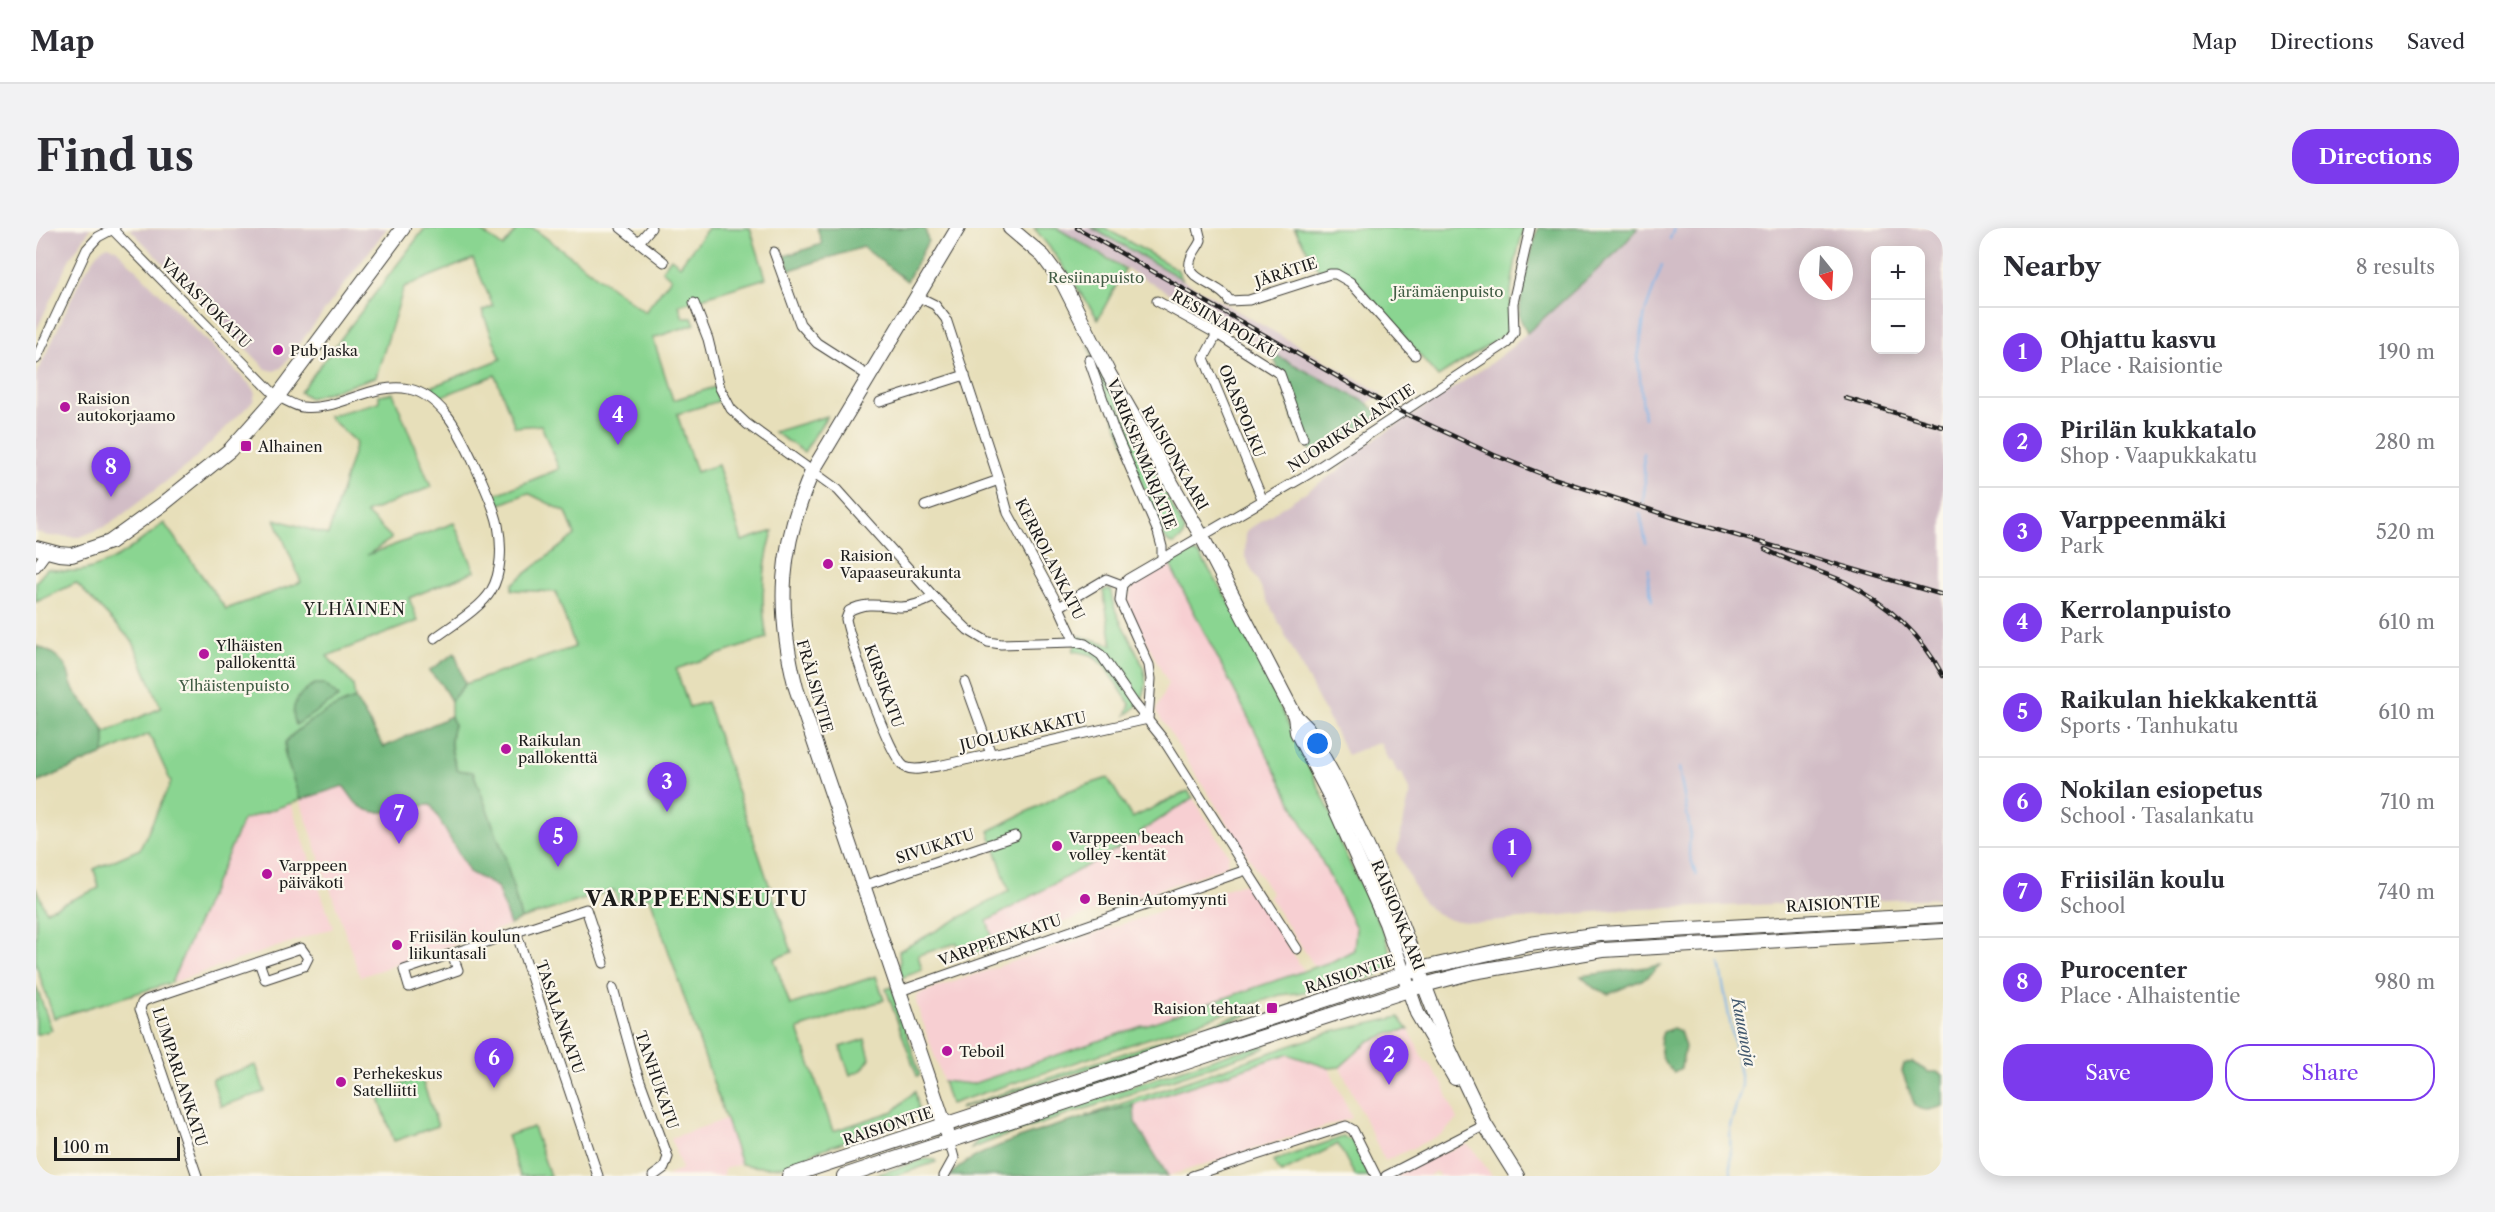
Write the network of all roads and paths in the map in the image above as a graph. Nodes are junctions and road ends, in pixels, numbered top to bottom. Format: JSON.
{"nodes":[{"id":1,"x":403,"y":228,"type":"edge"},
{"id":2,"x":621,"y":228,"type":"edge"},
{"id":3,"x":651,"y":228,"type":"edge"},
{"id":4,"x":958,"y":228,"type":"edge"},
{"id":5,"x":1010,"y":228,"type":"edge"},
{"id":6,"x":1198,"y":228,"type":"edge"},
{"id":7,"x":1530,"y":228,"type":"edge"},
{"id":8,"x":114,"y":229,"type":"edge"},
{"id":9,"x":639,"y":242,"type":"junction"},
{"id":10,"x":774,"y":252,"type":"dead end"},
{"id":11,"x":664,"y":262,"type":"dead end"},
{"id":12,"x":917,"y":296,"type":"junction"},
{"id":13,"x":1157,"y":301,"type":"dead end"},
{"id":14,"x":694,"y":303,"type":"dead end"},
{"id":15,"x":1217,"y":334,"type":"junction"},
{"id":16,"x":1415,"y":355,"type":"dead end"},
{"id":17,"x":36,"y":359,"type":"edge"},
{"id":18,"x":1089,"y":360,"type":"dead end"},
{"id":19,"x":965,"y":375,"type":"junction"},
{"id":20,"x":870,"y":377,"type":"junction"},
{"id":21,"x":277,"y":397,"type":"junction"},
{"id":22,"x":880,"y":402,"type":"dead end"},
{"id":23,"x":1303,"y":438,"type":"dead end"},
{"id":24,"x":812,"y":472,"type":"junction"},
{"id":25,"x":999,"y":480,"type":"junction"},
{"id":26,"x":1263,"y":501,"type":"junction"},
{"id":27,"x":925,"y":506,"type":"dead end"},
{"id":28,"x":1203,"y":537,"type":"junction"},
{"id":29,"x":41,"y":550,"type":"edge"},
{"id":30,"x":1162,"y":559,"type":"junction"},
{"id":31,"x":36,"y":567,"type":"edge"},
{"id":32,"x":1122,"y":585,"type":"junction"},
{"id":33,"x":934,"y":597,"type":"junction"},
{"id":34,"x":1059,"y":607,"type":"junction"},
{"id":35,"x":435,"y":638,"type":"dead end"},
{"id":36,"x":1075,"y":642,"type":"junction"},
{"id":37,"x":965,"y":681,"type":"dead end"},
{"id":38,"x":1295,"y":716,"type":"junction"},
{"id":39,"x":1148,"y":719,"type":"junction"},
{"id":40,"x":991,"y":754,"type":"junction"},
{"id":41,"x":904,"y":766,"type":"joint"},
{"id":42,"x":1015,"y":836,"type":"dead end"},
{"id":43,"x":1246,"y":870,"type":"junction"},
{"id":44,"x":865,"y":885,"type":"junction"},
{"id":45,"x":1943,"y":915,"type":"edge"},
{"id":46,"x":1943,"y":931,"type":"edge"},
{"id":47,"x":516,"y":932,"type":"junction"},
{"id":48,"x":1298,"y":949,"type":"dead end"},
{"id":49,"x":452,"y":954,"type":"junction"},
{"id":50,"x":259,"y":962,"type":"junction"},
{"id":51,"x":604,"y":963,"type":"dead end"},
{"id":52,"x":1419,"y":969,"type":"junction"},
{"id":53,"x":1404,"y":974,"type":"junction"},
{"id":54,"x":1424,"y":985,"type":"junction"},
{"id":55,"x":612,"y":988,"type":"dead end"},
{"id":56,"x":1409,"y":989,"type":"junction"},
{"id":57,"x":900,"y":991,"type":"junction"},
{"id":58,"x":1484,"y":1122,"type":"junction"},
{"id":59,"x":945,"y":1124,"type":"junction"},
{"id":60,"x":949,"y":1140,"type":"junction"},
{"id":61,"x":1221,"y":1167,"type":"junction"},
{"id":62,"x":197,"y":1176,"type":"edge"},
{"id":63,"x":598,"y":1176,"type":"edge"},
{"id":64,"x":653,"y":1176,"type":"edge"},
{"id":65,"x":789,"y":1176,"type":"edge"},
{"id":66,"x":844,"y":1176,"type":"edge"},
{"id":67,"x":944,"y":1176,"type":"edge"},
{"id":68,"x":1192,"y":1176,"type":"edge"},
{"id":69,"x":1227,"y":1176,"type":"edge"},
{"id":70,"x":1376,"y":1176,"type":"edge"},
{"id":71,"x":1386,"y":1176,"type":"edge"},
{"id":72,"x":1517,"y":1176,"type":"edge"}],
"edges":[{"from":1,"to":21,"type":"main road"},
{"from":2,"to":9,"type":"street"},
{"from":3,"to":9,"type":"street"},
{"from":4,"to":12,"type":"main road","name":"FRÄLSINTIE"},
{"from":5,"to":28,"type":"main road","name":"RAISIONKAARI"},
{"from":6,"to":16,"type":"street","name":"JÄRÄTIE"},
{"from":7,"to":26,"type":"street","name":"NUORIKKALANTIE"},
{"from":8,"to":17,"type":"street"},
{"from":8,"to":21,"type":"street","name":"VARASTOKATU"},
{"from":9,"to":11,"type":"street"},
{"from":10,"to":20,"type":"street"},
{"from":12,"to":19,"type":"street","name":"KERROLANKATU"},
{"from":12,"to":20,"type":"main road","name":"FRÄLSINTIE"},
{"from":13,"to":15,"type":"street","name":"RESIINAPOLKU"},
{"from":14,"to":24,"type":"street"},
{"from":15,"to":23,"type":"street","name":"RESIINAPOLKU"},
{"from":15,"to":26,"type":"street","name":"ORASPOLKU"},
{"from":18,"to":30,"type":"street","name":"VARIKSENMARJATIE"},
{"from":19,"to":22,"type":"street"},
{"from":19,"to":25,"type":"street","name":"KERROLANKATU"},
{"from":20,"to":24,"type":"main road","name":"FRÄLSINTIE"},
{"from":21,"to":29,"type":"main road"},
{"from":21,"to":35,"type":"street"},
{"from":24,"to":33,"type":"street"},
{"from":24,"to":44,"type":"main road","name":"FRÄLSINTIE"},
{"from":25,"to":27,"type":"street"},
{"from":25,"to":34,"type":"street","name":"KERROLANKATU"},
{"from":26,"to":28,"type":"street","name":"NUORIKKALANTIE"},
{"from":28,"to":30,"type":"street"},
{"from":28,"to":38,"type":"main road","name":"RAISIONKAARI"},
{"from":29,"to":31,"type":"street"},
{"from":30,"to":32,"type":"street"},
{"from":32,"to":34,"type":"street"},
{"from":32,"to":39,"type":"street"},
{"from":33,"to":36,"type":"street"},
{"from":33,"to":41,"type":"street","name":"KIRSIKATU"},
{"from":34,"to":36,"type":"street","name":"KERROLANKATU"},
{"from":36,"to":39,"type":"street","name":"KERROLANKATU"},
{"from":37,"to":40,"type":"street"},
{"from":38,"to":52,"type":"main road","name":"RAISIONKAARI"},
{"from":38,"to":53,"type":"main road","name":"RAISIONKAARI"},
{"from":39,"to":40,"type":"street","name":"JUOLUKKAKATU"},
{"from":39,"to":43,"type":"street","name":"KERROLANKATU"},
{"from":40,"to":41,"type":"street","name":"JUOLUKKAKATU"},
{"from":42,"to":44,"type":"street","name":"SIVUKATU"},
{"from":43,"to":48,"type":"street","name":"KERROLANKATU"},
{"from":43,"to":57,"type":"street","name":"VARPPEENKATU"},
{"from":44,"to":57,"type":"main road","name":"FRÄLSINTIE"},
{"from":45,"to":52,"type":"main road","name":"RAISIONTIE"},
{"from":46,"to":54,"type":"main road"},
{"from":47,"to":49,"type":"street"},
{"from":47,"to":51,"type":"street"},
{"from":47,"to":63,"type":"street","name":"TASALANKATU"},
{"from":49,"to":49,"type":"street"},
{"from":50,"to":50,"type":"street","name":"LUMPARLANKATU"},
{"from":50,"to":62,"type":"street","name":"LUMPARLANKATU"},
{"from":52,"to":53,"type":"main road","name":"RAISIONTIE"},
{"from":52,"to":54,"type":"main road","name":"RAISIONKAARI"},
{"from":53,"to":56,"type":"main road","name":"RAISIONKAARI"},
{"from":53,"to":59,"type":"main road","name":"RAISIONTIE"},
{"from":54,"to":56,"type":"main road"},
{"from":54,"to":58,"type":"main road","name":"RAISIONKAARI"},
{"from":55,"to":64,"type":"street","name":"TANHUKATU"},
{"from":56,"to":58,"type":"main road","name":"RAISIONKAARI"},
{"from":56,"to":60,"type":"main road"},
{"from":57,"to":59,"type":"main road","name":"FRÄLSINTIE"},
{"from":58,"to":71,"type":"street"},
{"from":58,"to":72,"type":"main road","name":"RAISIONKAARI"},
{"from":59,"to":60,"type":"main road","name":"FRÄLSINTIE"},
{"from":59,"to":65,"type":"main road","name":"RAISIONTIE"},
{"from":60,"to":66,"type":"main road"},
{"from":60,"to":67,"type":"street"},
{"from":61,"to":68,"type":"street"},
{"from":61,"to":69,"type":"street"},
{"from":61,"to":70,"type":"street"}]}
